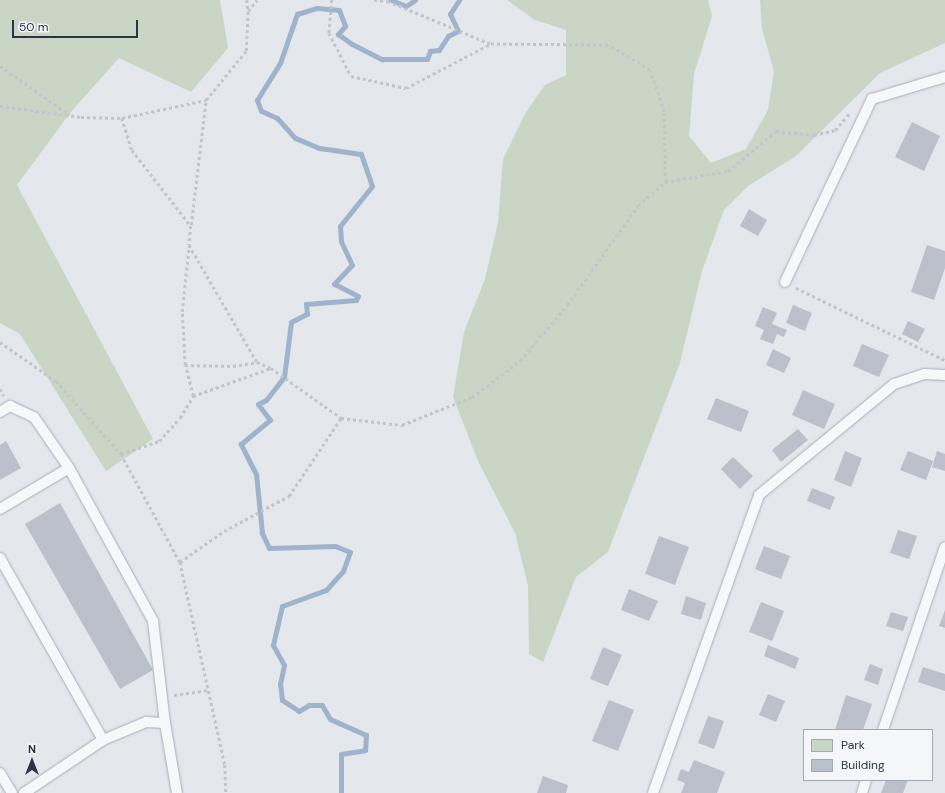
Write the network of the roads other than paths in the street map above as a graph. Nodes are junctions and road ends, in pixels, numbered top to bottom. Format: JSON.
{"nodes":[{"id":1,"x":945,"y":77,"type":"edge"},
{"id":2,"x":785,"y":282,"type":"road end"},
{"id":3,"x":945,"y":375,"type":"edge"},
{"id":4,"x":0,"y":412,"type":"edge"},
{"id":5,"x":69,"y":468,"type":"junction"},
{"id":6,"x":0,"y":509,"type":"edge"},
{"id":7,"x":945,"y":547,"type":"edge"},
{"id":8,"x":0,"y":558,"type":"edge"},
{"id":9,"x":165,"y":723,"type":"junction"},
{"id":10,"x":883,"y":729,"type":"edge"},
{"id":11,"x":103,"y":740,"type":"junction"},
{"id":12,"x":0,"y":773,"type":"edge"},
{"id":13,"x":866,"y":781,"type":"edge"},
{"id":14,"x":12,"y":793,"type":"edge"},
{"id":15,"x":24,"y":793,"type":"edge"},
{"id":16,"x":177,"y":793,"type":"edge"},
{"id":17,"x":653,"y":793,"type":"edge"},
{"id":18,"x":862,"y":793,"type":"edge"}],
"edges":[{"from":1,"to":2,"type":"lane"},
{"from":3,"to":17,"type":"lane"},
{"from":4,"to":5,"type":"lane"},
{"from":5,"to":6,"type":"lane"},
{"from":5,"to":9,"type":"lane"},
{"from":7,"to":10,"type":"lane"},
{"from":8,"to":11,"type":"lane"},
{"from":9,"to":11,"type":"lane"},
{"from":9,"to":16,"type":"lane"},
{"from":11,"to":15,"type":"lane"},
{"from":12,"to":14,"type":"lane"},
{"from":13,"to":18,"type":"lane"}]}
